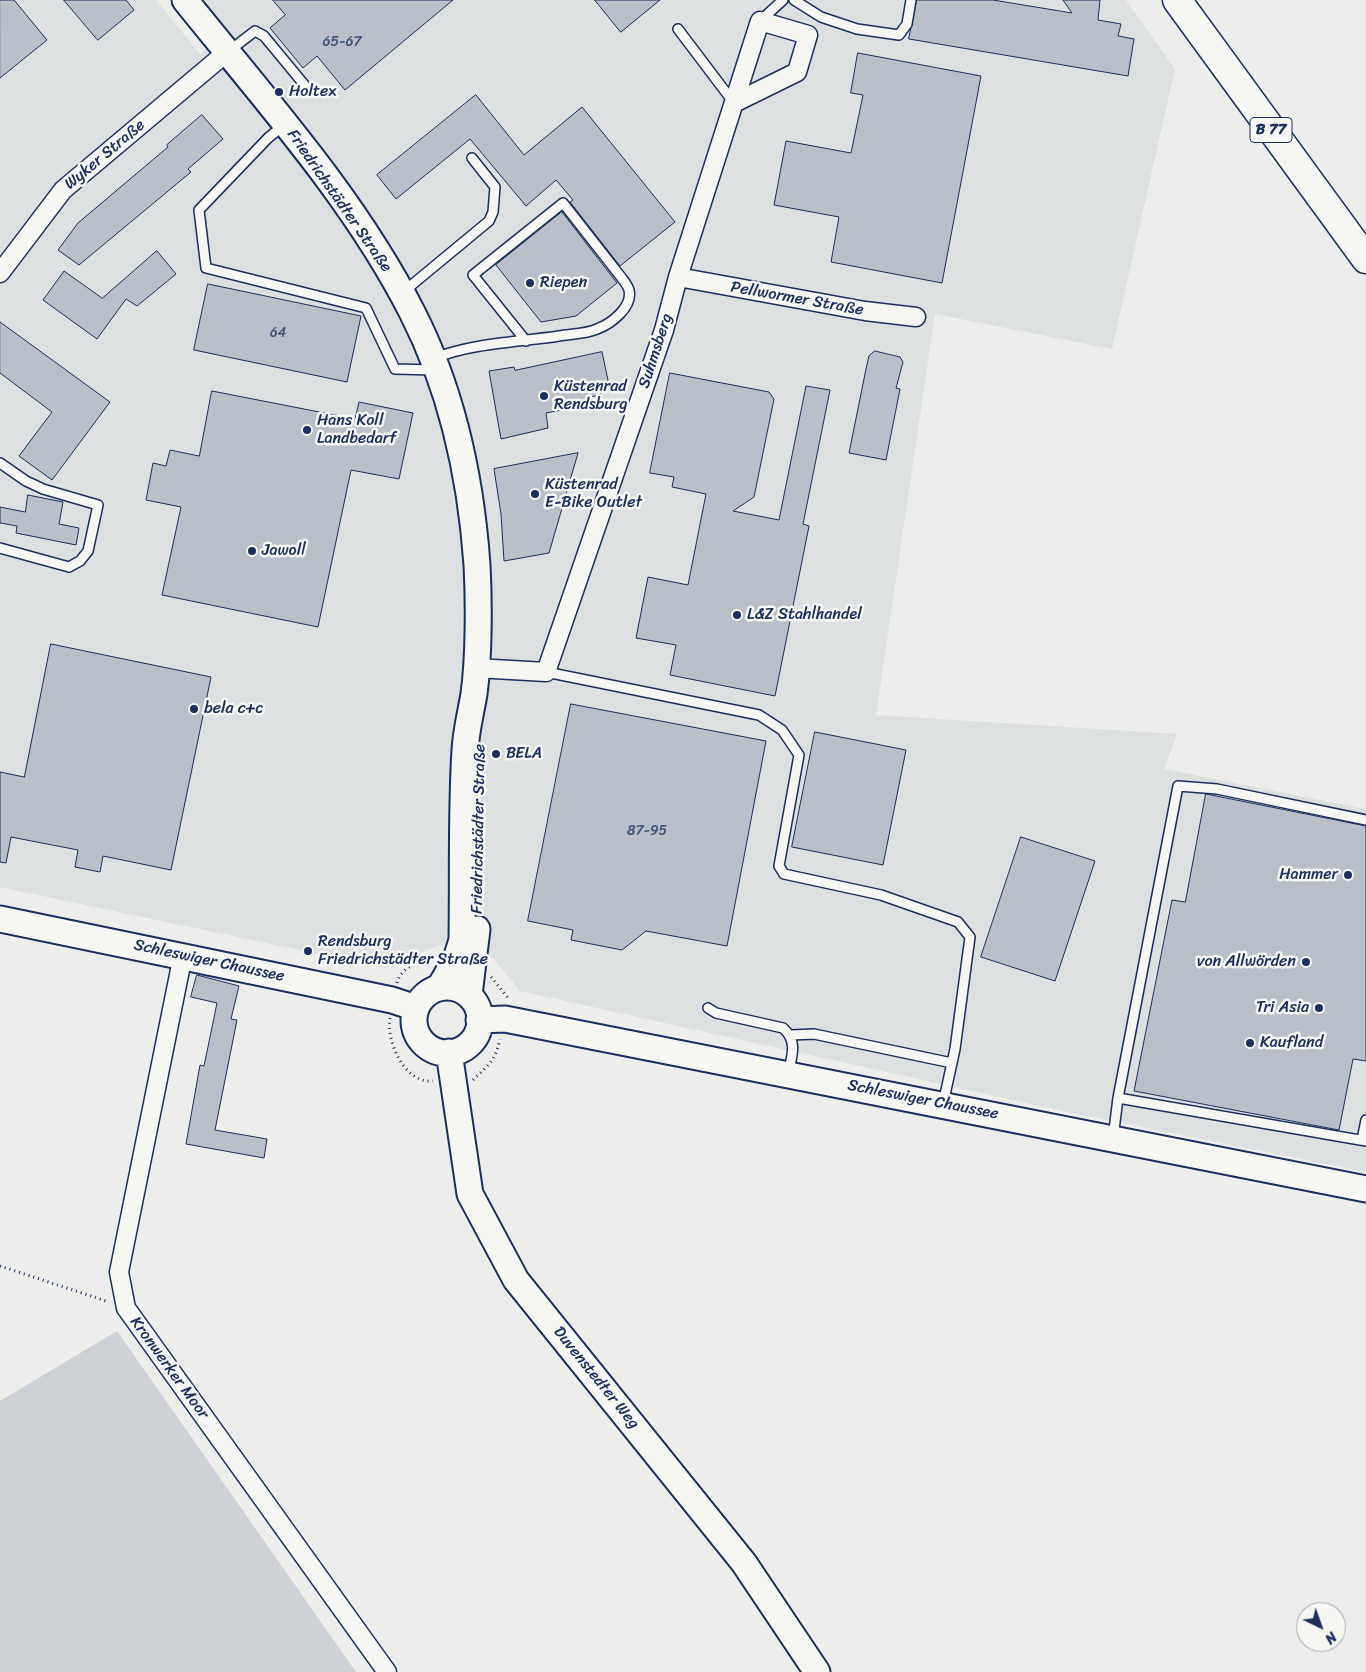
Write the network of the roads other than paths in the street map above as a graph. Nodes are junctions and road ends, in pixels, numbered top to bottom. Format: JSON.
{"nodes":[{"id":1,"x":186,"y":0,"type":"edge"},
{"id":2,"x":783,"y":0,"type":"edge"},
{"id":3,"x":794,"y":0,"type":"edge"},
{"id":4,"x":912,"y":0,"type":"edge"},
{"id":5,"x":1177,"y":0,"type":"edge"},
{"id":6,"x":760,"y":21,"type":"junction"},
{"id":7,"x":678,"y":29,"type":"dead end"},
{"id":8,"x":227,"y":52,"type":"junction"},
{"id":9,"x":307,"y":88,"type":"dead end"},
{"id":10,"x":734,"y":103,"type":"junction"},
{"id":11,"x":284,"y":124,"type":"junction"},
{"id":12,"x":472,"y":158,"type":"dead end"},
{"id":13,"x":1366,"y":259,"type":"edge"},
{"id":14,"x":0,"y":273,"type":"edge"},
{"id":15,"x":678,"y":277,"type":"junction"},
{"id":16,"x":402,"y":293,"type":"junction"},
{"id":17,"x":916,"y":317,"type":"dead end"},
{"id":18,"x":526,"y":341,"type":"junction"},
{"id":19,"x":434,"y":365,"type":"junction"},
{"id":20,"x":0,"y":463,"type":"edge"},
{"id":21,"x":0,"y":548,"type":"edge"},
{"id":22,"x":546,"y":672,"type":"junction"},
{"id":23,"x":475,"y":680,"type":"junction"},
{"id":24,"x":1366,"y":820,"type":"edge"},
{"id":25,"x":0,"y":918,"type":"edge"},
{"id":26,"x":183,"y":955,"type":"junction"},
{"id":27,"x":439,"y":988,"type":"junction"},
{"id":28,"x":469,"y":995,"type":"junction"},
{"id":29,"x":416,"y":1008,"type":"junction"},
{"id":30,"x":708,"y":1008,"type":"dead end"},
{"id":31,"x":480,"y":1020,"type":"junction"},
{"id":32,"x":791,"y":1035,"type":"junction"},
{"id":33,"x":449,"y":1052,"type":"junction"},
{"id":34,"x":952,"y":1063,"type":"junction"},
{"id":35,"x":788,"y":1074,"type":"junction"},
{"id":36,"x":1118,"y":1098,"type":"junction"},
{"id":37,"x":942,"y":1104,"type":"junction"},
{"id":38,"x":1366,"y":1120,"type":"edge"},
{"id":39,"x":1114,"y":1138,"type":"junction"},
{"id":40,"x":1364,"y":1140,"type":"edge"},
{"id":41,"x":1366,"y":1189,"type":"edge"},
{"id":42,"x":388,"y":1672,"type":"edge"},
{"id":43,"x":817,"y":1672,"type":"edge"}],
"edges":[{"from":1,"to":8,"type":"street","name":"Friedrichstädter Straße"},
{"from":2,"to":6,"type":"lane"},
{"from":3,"to":4,"type":"lane"},
{"from":5,"to":13,"type":"main road","number":"B 77"},
{"from":6,"to":10,"type":"street","name":"Suhmsberg"},
{"from":6,"to":10,"type":"street"},
{"from":7,"to":10,"type":"lane"},
{"from":8,"to":9,"type":"lane"},
{"from":8,"to":11,"type":"street","name":"Friedrichstädter Straße"},
{"from":8,"to":14,"type":"street","name":"Wyker Straße"},
{"from":10,"to":15,"type":"street","name":"Suhmsberg"},
{"from":11,"to":16,"type":"street","name":"Friedrichstädter Straße"},
{"from":11,"to":19,"type":"lane"},
{"from":12,"to":16,"type":"lane"},
{"from":15,"to":17,"type":"street","name":"Pellwormer Straße"},
{"from":15,"to":22,"type":"street","name":"Suhmsberg"},
{"from":16,"to":19,"type":"street","name":"Friedrichstädter Straße"},
{"from":18,"to":18,"type":"lane"},
{"from":18,"to":19,"type":"lane"},
{"from":19,"to":23,"type":"street","name":"Friedrichstädter Straße"},
{"from":20,"to":21,"type":"lane"},
{"from":22,"to":23,"type":"street"},
{"from":22,"to":34,"type":"lane"},
{"from":23,"to":27,"type":"street","name":"Friedrichstädter Straße"},
{"from":23,"to":28,"type":"street","name":"Friedrichstädter Straße"},
{"from":24,"to":36,"type":"lane"},
{"from":25,"to":26,"type":"street","name":"Schleswiger Chaussee"},
{"from":26,"to":29,"type":"street","name":"Schleswiger Chaussee"},
{"from":26,"to":42,"type":"street","name":"Kronwerker Moor"},
{"from":27,"to":28,"type":"street"},
{"from":27,"to":29,"type":"street"},
{"from":28,"to":31,"type":"street"},
{"from":29,"to":33,"type":"street"},
{"from":30,"to":32,"type":"lane"},
{"from":31,"to":33,"type":"street"},
{"from":31,"to":35,"type":"street","name":"Schleswiger Chaussee"},
{"from":32,"to":34,"type":"lane"},
{"from":32,"to":35,"type":"lane"},
{"from":33,"to":43,"type":"street","name":"Duvenstedter Weg"},
{"from":34,"to":37,"type":"lane"},
{"from":35,"to":37,"type":"street","name":"Schleswiger Chaussee"},
{"from":36,"to":39,"type":"lane"},
{"from":36,"to":40,"type":"lane"},
{"from":37,"to":39,"type":"street","name":"Schleswiger Chaussee"},
{"from":38,"to":40,"type":"lane"},
{"from":39,"to":41,"type":"street","name":"Schleswiger Chaussee"}]}
